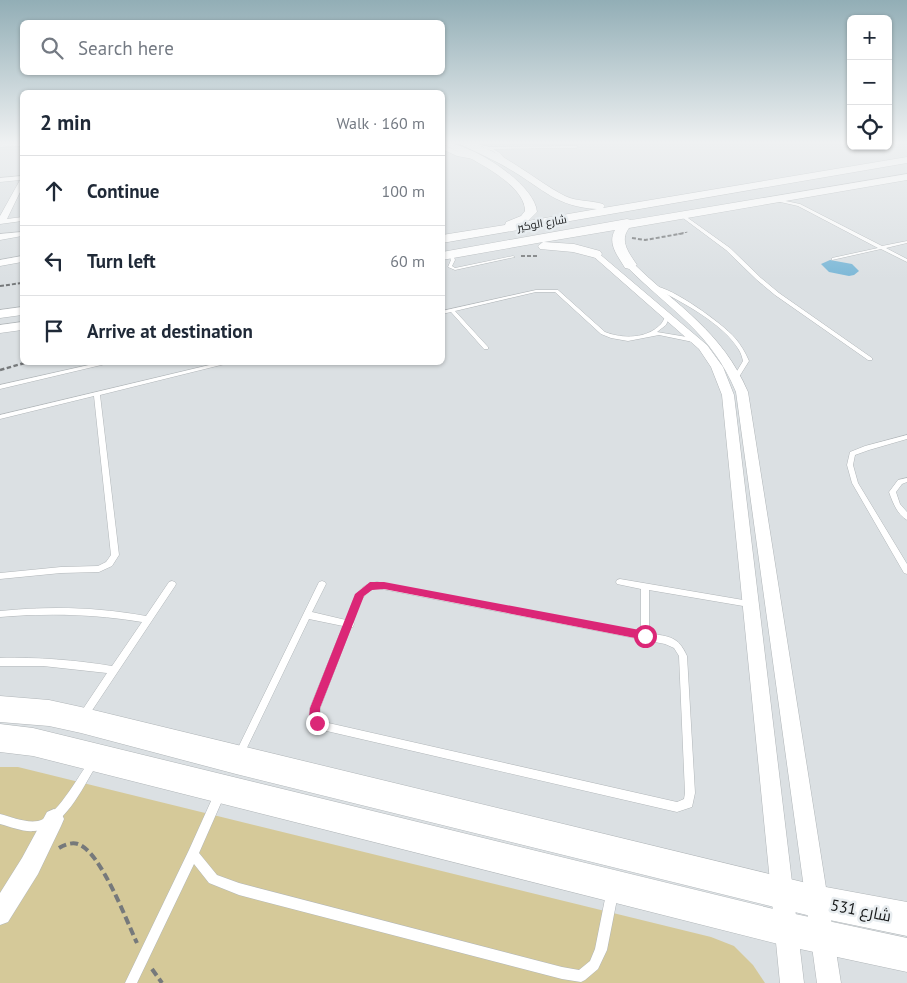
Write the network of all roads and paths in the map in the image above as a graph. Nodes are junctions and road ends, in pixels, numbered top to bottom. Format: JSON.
{"nodes":[{"id":1,"x":19,"y":188,"type":"edge"},
{"id":2,"x":517,"y":188,"type":"edge"},
{"id":3,"x":543,"y":188,"type":"edge"},
{"id":4,"x":745,"y":188,"type":"edge"},
{"id":5,"x":830,"y":188,"type":"edge"},
{"id":6,"x":838,"y":188,"type":"edge"},
{"id":7,"x":825,"y":190,"type":"junction"},
{"id":8,"x":800,"y":200,"type":"junction"},
{"id":9,"x":646,"y":205,"type":"junction"},
{"id":10,"x":680,"y":214,"type":"junction"},
{"id":11,"x":20,"y":219,"type":"edge"},
{"id":12,"x":0,"y":222,"type":"edge"},
{"id":13,"x":627,"y":223,"type":"junction"},
{"id":14,"x":702,"y":229,"type":"junction"},
{"id":15,"x":494,"y":231,"type":"junction"},
{"id":16,"x":20,"y":234,"type":"edge"},
{"id":17,"x":0,"y":237,"type":"edge"},
{"id":18,"x":617,"y":237,"type":"junction"},
{"id":19,"x":445,"y":239,"type":"edge"},
{"id":20,"x":907,"y":242,"type":"edge"},
{"id":21,"x":880,"y":247,"type":"junction"},
{"id":22,"x":487,"y":248,"type":"junction"},
{"id":23,"x":596,"y":254,"type":"joint"},
{"id":24,"x":447,"y":255,"type":"edge"},
{"id":25,"x":513,"y":258,"type":"dead end"},
{"id":26,"x":834,"y":259,"type":"dead end"},
{"id":27,"x":20,"y":261,"type":"edge"},
{"id":28,"x":907,"y":261,"type":"edge"},
{"id":29,"x":0,"y":263,"type":"edge"},
{"id":30,"x":630,"y":265,"type":"joint"},
{"id":31,"x":646,"y":282,"type":"junction"},
{"id":32,"x":20,"y":284,"type":"edge"},
{"id":33,"x":0,"y":286,"type":"edge"},
{"id":34,"x":20,"y":299,"type":"edge"},
{"id":35,"x":0,"y":302,"type":"edge"},
{"id":36,"x":452,"y":310,"type":"junction"},
{"id":37,"x":20,"y":311,"type":"edge"},
{"id":38,"x":445,"y":312,"type":"edge"},
{"id":39,"x":0,"y":314,"type":"edge"},
{"id":40,"x":667,"y":316,"type":"junction"},
{"id":41,"x":652,"y":333,"type":"junction"},
{"id":42,"x":695,"y":335,"type":"junction"},
{"id":43,"x":486,"y":348,"type":"dead end"},
{"id":44,"x":870,"y":359,"type":"dead end"},
{"id":45,"x":20,"y":364,"type":"edge"},
{"id":46,"x":99,"y":365,"type":"edge"},
{"id":47,"x":218,"y":365,"type":"edge"},
{"id":48,"x":0,"y":370,"type":"edge"},
{"id":49,"x":737,"y":376,"type":"junction"},
{"id":50,"x":0,"y":387,"type":"edge"},
{"id":51,"x":97,"y":394,"type":"junction"},
{"id":52,"x":0,"y":417,"type":"edge"},
{"id":53,"x":907,"y":437,"type":"edge"},
{"id":54,"x":907,"y":480,"type":"edge"},
{"id":55,"x":907,"y":517,"type":"edge"},
{"id":56,"x":907,"y":572,"type":"edge"},
{"id":57,"x":0,"y":576,"type":"edge"},
{"id":58,"x":620,"y":582,"type":"dead end"},
{"id":59,"x":172,"y":584,"type":"dead end"},
{"id":60,"x":322,"y":584,"type":"dead end"},
{"id":61,"x":645,"y":586,"type":"junction"},
{"id":62,"x":749,"y":604,"type":"junction"},
{"id":63,"x":0,"y":614,"type":"edge"},
{"id":64,"x":308,"y":615,"type":"junction"},
{"id":65,"x":148,"y":620,"type":"junction"},
{"id":66,"x":350,"y":624,"type":"junction"},
{"id":67,"x":645,"y":636,"type":"junction"},
{"id":68,"x":0,"y":662,"type":"edge"},
{"id":69,"x":114,"y":670,"type":"junction"},
{"id":70,"x":0,"y":709,"type":"edge"},
{"id":71,"x":81,"y":720,"type":"junction"},
{"id":72,"x":0,"y":738,"type":"edge"},
{"id":73,"x":97,"y":757,"type":"junction"},
{"id":74,"x":229,"y":775,"type":"junction"},
{"id":75,"x":0,"y":819,"type":"edge"},
{"id":76,"x":54,"y":819,"type":"junction"},
{"id":77,"x":193,"y":854,"type":"junction"},
{"id":78,"x":30,"y":866,"type":"junction"},
{"id":79,"x":614,"y":886,"type":"junction"},
{"id":80,"x":781,"y":892,"type":"junction"},
{"id":81,"x":815,"y":901,"type":"junction"},
{"id":82,"x":0,"y":914,"type":"edge"},
{"id":83,"x":907,"y":919,"type":"edge"},
{"id":84,"x":786,"y":929,"type":"junction"},
{"id":85,"x":822,"y":938,"type":"junction"},
{"id":86,"x":907,"y":955,"type":"edge"},
{"id":87,"x":143,"y":957,"type":"junction"},
{"id":88,"x":131,"y":983,"type":"edge"},
{"id":89,"x":792,"y":983,"type":"edge"},
{"id":90,"x":829,"y":983,"type":"edge"}],
"edges":[{"from":1,"to":12,"type":"street"},
{"from":2,"to":15,"type":"main road"},
{"from":3,"to":9,"type":"main road"},
{"from":4,"to":9,"type":"main road","name":"شارع الوكير"},
{"from":5,"to":7,"type":"main road"},
{"from":6,"to":7,"type":"main road","name":"شارع الوكير"},
{"from":7,"to":8,"type":"main road","name":"شارع الوكير"},
{"from":8,"to":10,"type":"main road","name":"شارع الوكير"},
{"from":8,"to":21,"type":"lane"},
{"from":9,"to":15,"type":"main road","name":"شارع الوكير"},
{"from":10,"to":13,"type":"main road","name":"شارع الوكير"},
{"from":10,"to":14,"type":"lane"},
{"from":11,"to":12,"type":"street"},
{"from":13,"to":18,"type":"main road"},
{"from":13,"to":22,"type":"main road","name":"شارع الوكير"},
{"from":14,"to":18,"type":"path"},
{"from":14,"to":44,"type":"lane"},
{"from":15,"to":19,"type":"main road","name":"شارع الوكير"},
{"from":16,"to":17,"type":"street"},
{"from":18,"to":30,"type":"main road"},
{"from":20,"to":21,"type":"lane"},
{"from":21,"to":26,"type":"lane"},
{"from":21,"to":28,"type":"lane"},
{"from":22,"to":23,"type":"main road"},
{"from":22,"to":24,"type":"main road","name":"شارع الوكير"},
{"from":23,"to":40,"type":"street"},
{"from":24,"to":25,"type":"lane"},
{"from":27,"to":29,"type":"street"},
{"from":30,"to":31,"type":"street"},
{"from":31,"to":42,"type":"street"},
{"from":31,"to":49,"type":"lane"},
{"from":32,"to":33,"type":"path"},
{"from":34,"to":35,"type":"main road"},
{"from":36,"to":38,"type":"lane"},
{"from":36,"to":41,"type":"lane"},
{"from":36,"to":43,"type":"lane"},
{"from":37,"to":39,"type":"main road"},
{"from":40,"to":41,"type":"lane"},
{"from":40,"to":42,"type":"street"},
{"from":41,"to":42,"type":"lane"},
{"from":42,"to":49,"type":"street"},
{"from":42,"to":62,"type":"street"},
{"from":45,"to":48,"type":"path"},
{"from":46,"to":50,"type":"lane"},
{"from":47,"to":51,"type":"lane"},
{"from":49,"to":81,"type":"street"},
{"from":51,"to":52,"type":"lane"},
{"from":51,"to":57,"type":"lane"},
{"from":53,"to":56,"type":"lane"},
{"from":54,"to":55,"type":"lane"},
{"from":58,"to":61,"type":"lane"},
{"from":59,"to":65,"type":"lane"},
{"from":60,"to":64,"type":"lane"},
{"from":61,"to":62,"type":"lane"},
{"from":61,"to":67,"type":"lane"},
{"from":62,"to":80,"type":"street"},
{"from":63,"to":65,"type":"lane"},
{"from":64,"to":66,"type":"lane"},
{"from":64,"to":74,"type":"lane"},
{"from":65,"to":69,"type":"lane"},
{"from":66,"to":67,"type":"lane"},
{"from":66,"to":67,"type":"lane"},
{"from":68,"to":69,"type":"lane"},
{"from":69,"to":71,"type":"lane"},
{"from":70,"to":71,"type":"main road"},
{"from":71,"to":74,"type":"main road"},
{"from":72,"to":73,"type":"main road"},
{"from":73,"to":74,"type":"main road"},
{"from":73,"to":76,"type":"lane"},
{"from":74,"to":77,"type":"lane"},
{"from":74,"to":79,"type":"main road"},
{"from":74,"to":80,"type":"main road","name":"شارع 531"},
{"from":75,"to":76,"type":"lane"},
{"from":76,"to":78,"type":"street"},
{"from":77,"to":79,"type":"lane"},
{"from":77,"to":87,"type":"lane"},
{"from":78,"to":82,"type":"street"},
{"from":78,"to":87,"type":"path"},
{"from":79,"to":84,"type":"main road"},
{"from":80,"to":81,"type":"main road","name":"شارع 531"},
{"from":80,"to":84,"type":"street"},
{"from":81,"to":83,"type":"main road","name":"شارع 531"},
{"from":81,"to":85,"type":"street"},
{"from":84,"to":85,"type":"main road"},
{"from":84,"to":89,"type":"street"},
{"from":85,"to":86,"type":"main road"},
{"from":85,"to":90,"type":"street"},
{"from":87,"to":88,"type":"lane"}]}
